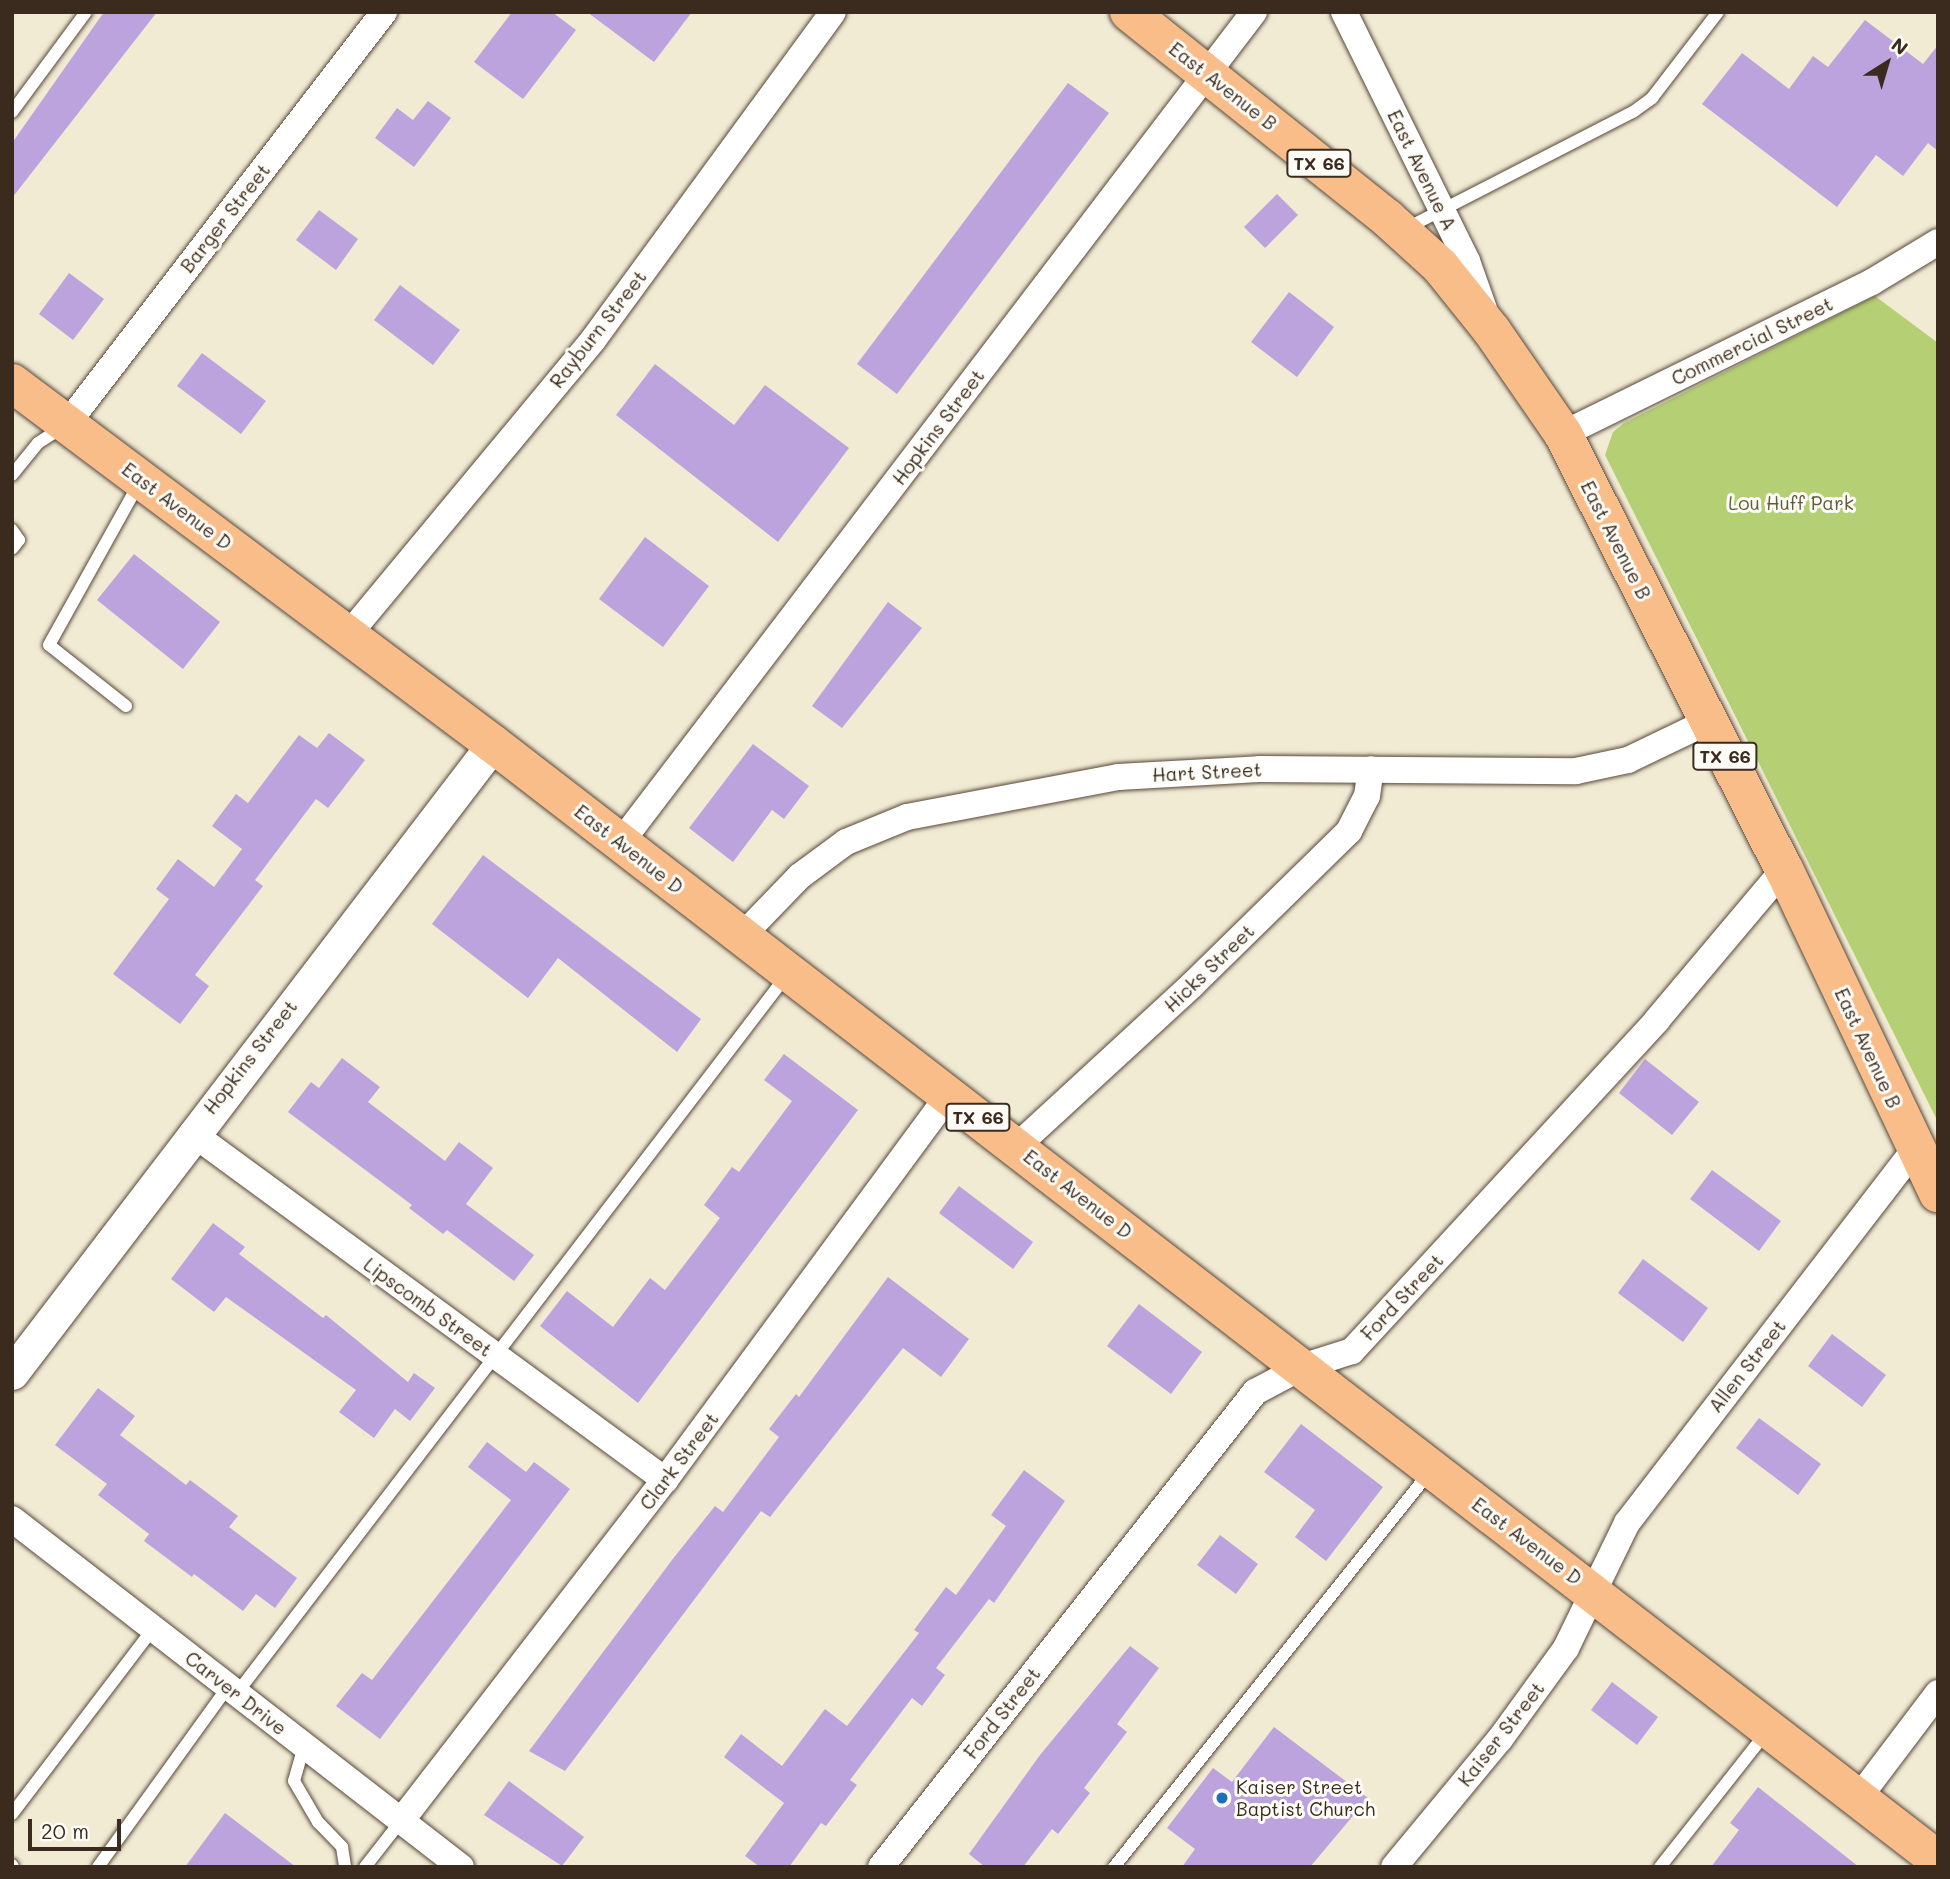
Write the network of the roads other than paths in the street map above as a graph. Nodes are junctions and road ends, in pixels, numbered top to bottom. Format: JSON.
{"nodes":[{"id":1,"x":86,"y":12,"type":"edge"},
{"id":2,"x":384,"y":12,"type":"edge"},
{"id":3,"x":833,"y":12,"type":"edge"},
{"id":4,"x":1129,"y":12,"type":"edge"},
{"id":5,"x":1254,"y":12,"type":"edge"},
{"id":6,"x":1344,"y":12,"type":"edge"},
{"id":7,"x":1718,"y":12,"type":"edge"},
{"id":8,"x":1208,"y":73,"type":"junction"},
{"id":9,"x":12,"y":89,"type":"edge"},
{"id":10,"x":23,"y":97,"type":"junction"},
{"id":11,"x":12,"y":112,"type":"edge"},
{"id":12,"x":1442,"y":210,"type":"junction"},
{"id":13,"x":1401,"y":231,"type":"junction"},
{"id":14,"x":1938,"y":242,"type":"edge"},
{"id":15,"x":1492,"y":331,"type":"junction"},
{"id":16,"x":12,"y":383,"type":"edge"},
{"id":17,"x":67,"y":424,"type":"junction"},
{"id":18,"x":1563,"y":434,"type":"junction"},
{"id":19,"x":12,"y":475,"type":"edge"},
{"id":20,"x":141,"y":479,"type":"junction"},
{"id":21,"x":12,"y":530,"type":"edge"},
{"id":22,"x":12,"y":549,"type":"edge"},
{"id":23,"x":349,"y":634,"type":"junction"},
{"id":24,"x":126,"y":706,"type":"dead end"},
{"id":25,"x":1707,"y":722,"type":"junction"},
{"id":26,"x":493,"y":744,"type":"junction"},
{"id":27,"x":1371,"y":769,"type":"junction"},
{"id":28,"x":621,"y":842,"type":"junction"},
{"id":29,"x":1784,"y":869,"type":"junction"},
{"id":30,"x":742,"y":936,"type":"junction"},
{"id":31,"x":789,"y":972,"type":"junction"},
{"id":32,"x":949,"y":1095,"type":"junction"},
{"id":33,"x":192,"y":1133,"type":"junction"},
{"id":34,"x":1016,"y":1147,"type":"junction"},
{"id":35,"x":1915,"y":1149,"type":"junction"},
{"id":36,"x":1938,"y":1193,"type":"edge"},
{"id":37,"x":497,"y":1357,"type":"junction"},
{"id":38,"x":1302,"y":1367,"type":"junction"},
{"id":39,"x":12,"y":1373,"type":"edge"},
{"id":40,"x":1432,"y":1469,"type":"junction"},
{"id":41,"x":665,"y":1480,"type":"junction"},
{"id":42,"x":12,"y":1519,"type":"edge"},
{"id":43,"x":1596,"y":1594,"type":"junction"},
{"id":44,"x":153,"y":1629,"type":"junction"},
{"id":45,"x":232,"y":1690,"type":"junction"},
{"id":46,"x":1938,"y":1693,"type":"edge"},
{"id":47,"x":1770,"y":1727,"type":"junction"},
{"id":48,"x":304,"y":1746,"type":"junction"},
{"id":49,"x":1860,"y":1796,"type":"junction"},
{"id":50,"x":12,"y":1814,"type":"edge"},
{"id":51,"x":401,"y":1821,"type":"junction"},
{"id":52,"x":1938,"y":1860,"type":"edge"},
{"id":53,"x":98,"y":1867,"type":"edge"},
{"id":54,"x":345,"y":1867,"type":"edge"},
{"id":55,"x":365,"y":1867,"type":"edge"},
{"id":56,"x":461,"y":1867,"type":"edge"},
{"id":57,"x":881,"y":1867,"type":"edge"},
{"id":58,"x":1114,"y":1867,"type":"edge"},
{"id":59,"x":1394,"y":1867,"type":"edge"},
{"id":60,"x":1660,"y":1867,"type":"edge"}],
"edges":[{"from":1,"to":10,"type":"lane"},
{"from":2,"to":17,"type":"street","name":"Barger Street"},
{"from":3,"to":23,"type":"street","name":"Rayburn Street"},
{"from":4,"to":8,"type":"main road","name":"East Avenue B","number":"TX 66"},
{"from":5,"to":8,"type":"street","name":"Hopkins Street"},
{"from":6,"to":12,"type":"street","name":"East Avenue A"},
{"from":7,"to":12,"type":"lane"},
{"from":8,"to":13,"type":"main road","name":"East Avenue B","number":"TX 66"},
{"from":8,"to":28,"type":"street","name":"Hopkins Street"},
{"from":9,"to":10,"type":"lane"},
{"from":10,"to":11,"type":"lane"},
{"from":12,"to":13,"type":"lane"},
{"from":12,"to":15,"type":"street","name":"East Avenue A"},
{"from":13,"to":15,"type":"main road","name":"East Avenue B","number":"TX 66"},
{"from":14,"to":18,"type":"street","name":"Commercial Street"},
{"from":15,"to":18,"type":"main road","name":"East Avenue B","number":"TX 66"},
{"from":16,"to":17,"type":"main road","name":"East Avenue D","number":"TX 66"},
{"from":17,"to":19,"type":"lane"},
{"from":17,"to":20,"type":"main road","name":"East Avenue D","number":"TX 66"},
{"from":18,"to":25,"type":"main road","name":"East Avenue B","number":"TX 66"},
{"from":20,"to":23,"type":"main road","name":"East Avenue D","number":"TX 66"},
{"from":20,"to":24,"type":"lane"},
{"from":21,"to":22,"type":"lane"},
{"from":23,"to":26,"type":"main road","name":"East Avenue D","number":"TX 66"},
{"from":25,"to":27,"type":"street","name":"Hart Street"},
{"from":25,"to":29,"type":"main road","name":"East Avenue B","number":"TX 66"},
{"from":26,"to":28,"type":"main road","name":"East Avenue D","number":"TX 66"},
{"from":26,"to":33,"type":"street","name":"Hopkins Street"},
{"from":27,"to":30,"type":"street","name":"Hart Street"},
{"from":27,"to":34,"type":"street","name":"Hicks Street"},
{"from":28,"to":30,"type":"main road","name":"East Avenue D","number":"TX 66"},
{"from":29,"to":35,"type":"main road","name":"East Avenue B","number":"TX 66"},
{"from":29,"to":38,"type":"street","name":"Ford Street"},
{"from":30,"to":31,"type":"main road","name":"East Avenue D","number":"TX 66"},
{"from":31,"to":32,"type":"main road","name":"East Avenue D","number":"TX 66"},
{"from":31,"to":37,"type":"lane"},
{"from":32,"to":34,"type":"main road","name":"East Avenue D","number":"TX 66"},
{"from":32,"to":41,"type":"street","name":"Clark Street"},
{"from":33,"to":37,"type":"street","name":"Lipscomb Street"},
{"from":33,"to":39,"type":"street","name":"Hopkins Street"},
{"from":34,"to":38,"type":"main road","name":"East Avenue D","number":"TX 66"},
{"from":35,"to":36,"type":"main road","name":"East Avenue B","number":"TX 66"},
{"from":35,"to":43,"type":"street","name":"Allen Street"},
{"from":37,"to":41,"type":"street","name":"Lipscomb Street"},
{"from":37,"to":45,"type":"lane"},
{"from":38,"to":40,"type":"main road","name":"East Avenue D","number":"TX 66"},
{"from":38,"to":57,"type":"street","name":"Ford Street"},
{"from":40,"to":43,"type":"main road","name":"East Avenue D","number":"TX 66"},
{"from":40,"to":58,"type":"lane"},
{"from":41,"to":51,"type":"street","name":"Clark Street"},
{"from":42,"to":44,"type":"street","name":"Carver Drive"},
{"from":43,"to":47,"type":"main road","name":"East Avenue D","number":"TX 66"},
{"from":43,"to":59,"type":"street","name":"Kaiser Street"},
{"from":44,"to":45,"type":"street","name":"Carver Drive"},
{"from":44,"to":50,"type":"lane"},
{"from":45,"to":48,"type":"street","name":"Carver Drive"},
{"from":45,"to":53,"type":"lane"},
{"from":46,"to":49,"type":"street"},
{"from":47,"to":49,"type":"main road","name":"East Avenue D","number":"TX 66"},
{"from":47,"to":60,"type":"lane"},
{"from":48,"to":51,"type":"street","name":"Carver Drive"},
{"from":48,"to":54,"type":"lane"},
{"from":49,"to":52,"type":"main road","name":"East Avenue D","number":"TX 66"},
{"from":51,"to":55,"type":"lane"},
{"from":51,"to":56,"type":"street","name":"Carver Drive"}]}
